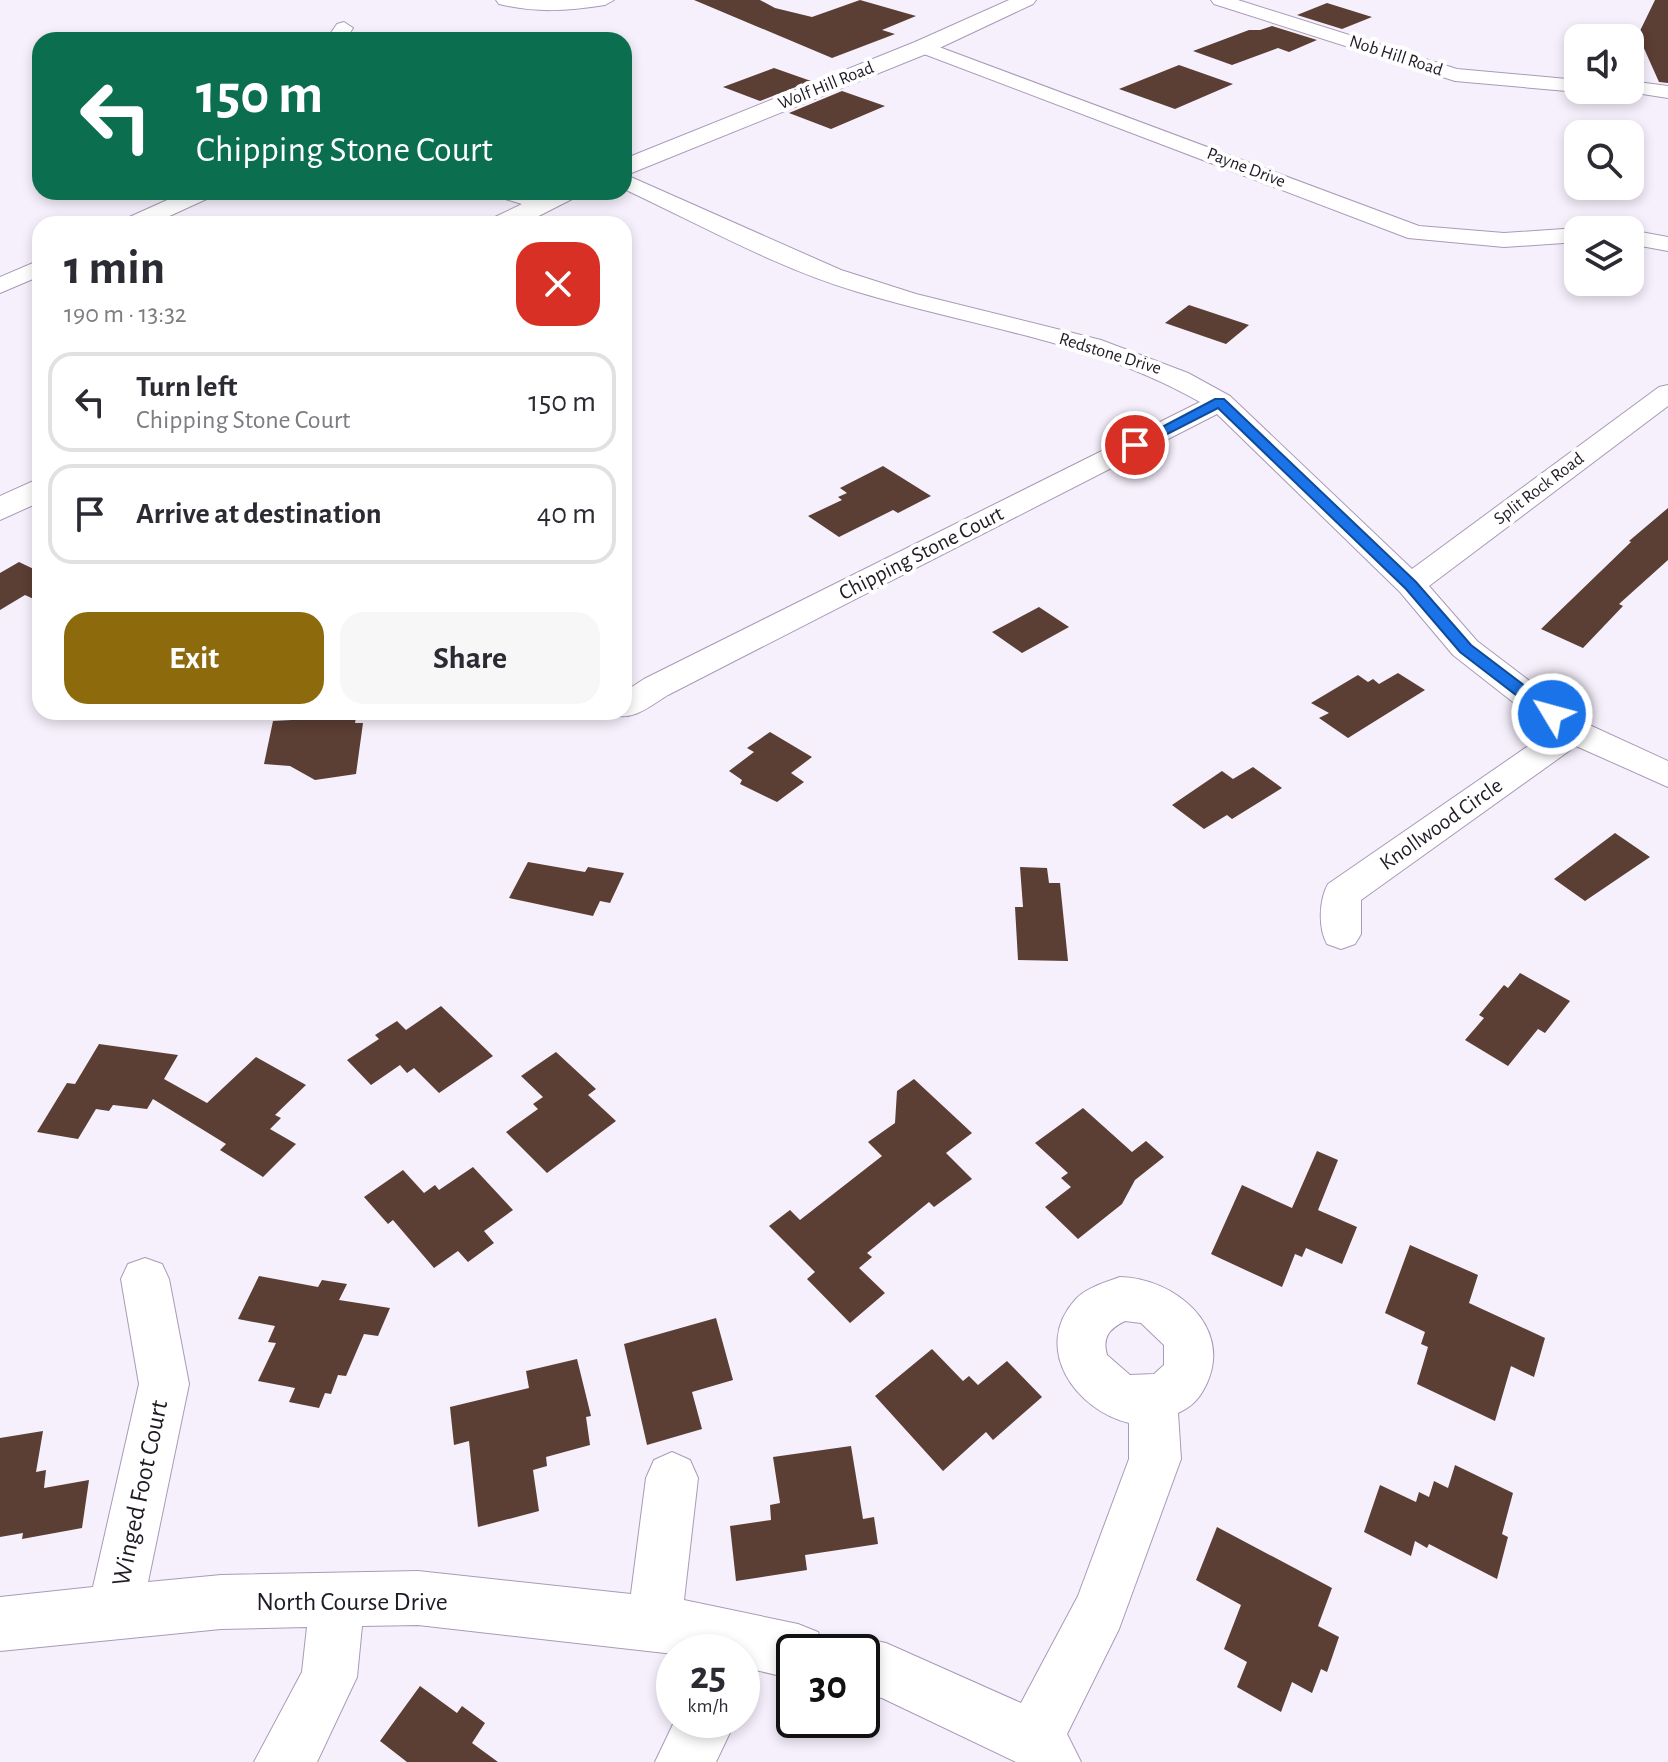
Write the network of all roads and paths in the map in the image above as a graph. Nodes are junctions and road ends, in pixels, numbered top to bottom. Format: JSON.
{"nodes":[{"id":1,"x":505,"y":0,"type":"edge"},
{"id":2,"x":605,"y":0,"type":"edge"},
{"id":3,"x":1026,"y":0,"type":"edge"},
{"id":4,"x":1220,"y":0,"type":"edge"},
{"id":5,"x":923,"y":47,"type":"junction"},
{"id":6,"x":1564,"y":85,"type":"edge"},
{"id":7,"x":1644,"y":89,"type":"edge"},
{"id":8,"x":1668,"y":92,"type":"edge"},
{"id":9,"x":632,"y":165,"type":"edge"},
{"id":10,"x":632,"y":185,"type":"edge"},
{"id":11,"x":186,"y":200,"type":"edge"},
{"id":12,"x":532,"y":200,"type":"edge"},
{"id":13,"x":548,"y":200,"type":"edge"},
{"id":14,"x":541,"y":203,"type":"junction"},
{"id":15,"x":150,"y":216,"type":"edge"},
{"id":16,"x":517,"y":216,"type":"edge"},
{"id":17,"x":1564,"y":236,"type":"edge"},
{"id":18,"x":1644,"y":240,"type":"edge"},
{"id":19,"x":1668,"y":244,"type":"edge"},
{"id":20,"x":32,"y":271,"type":"edge"},
{"id":21,"x":0,"y":286,"type":"edge"},
{"id":22,"x":1668,"y":393,"type":"edge"},
{"id":23,"x":1220,"y":402,"type":"junction"},
{"id":24,"x":32,"y":492,"type":"edge"},
{"id":25,"x":0,"y":510,"type":"edge"},
{"id":26,"x":1411,"y":585,"type":"junction"},
{"id":27,"x":632,"y":702,"type":"edge"},
{"id":28,"x":1573,"y":731,"type":"junction"},
{"id":29,"x":1668,"y":775,"type":"edge"},
{"id":30,"x":1341,"y":934,"type":"dead end"},
{"id":31,"x":145,"y":1279,"type":"dead end"},
{"id":32,"x":1150,"y":1401,"type":"dead end"},
{"id":33,"x":672,"y":1478,"type":"dead end"},
{"id":34,"x":338,"y":1600,"type":"junction"},
{"id":35,"x":115,"y":1612,"type":"junction"},
{"id":36,"x":0,"y":1624,"type":"edge"},
{"id":37,"x":654,"y":1625,"type":"junction"},
{"id":38,"x":763,"y":1650,"type":"edge"},
{"id":39,"x":880,"y":1670,"type":"edge"},
{"id":40,"x":697,"y":1738,"type":"edge"},
{"id":41,"x":1043,"y":1750,"type":"edge"},
{"id":42,"x":283,"y":1762,"type":"edge"},
{"id":43,"x":684,"y":1762,"type":"edge"}],
"edges":[{"from":1,"to":2,"type":"street"},
{"from":3,"to":5,"type":"street","name":"Wolf Hill Road"},
{"from":4,"to":6,"type":"street","name":"Nob Hill Road"},
{"from":5,"to":9,"type":"street","name":"Wolf Hill Road"},
{"from":5,"to":17,"type":"street","name":"Payne Drive"},
{"from":7,"to":8,"type":"street"},
{"from":10,"to":23,"type":"street","name":"Redstone Drive"},
{"from":11,"to":15,"type":"street"},
{"from":12,"to":14,"type":"street"},
{"from":13,"to":14,"type":"street"},
{"from":14,"to":16,"type":"street"},
{"from":18,"to":19,"type":"street"},
{"from":20,"to":21,"type":"street"},
{"from":22,"to":26,"type":"street","name":"Split Rock Road"},
{"from":23,"to":26,"type":"street","name":"Redstone Drive"},
{"from":23,"to":27,"type":"street","name":"Chipping Stone Court"},
{"from":24,"to":25,"type":"street"},
{"from":26,"to":28,"type":"street","name":"Redstone Drive"},
{"from":28,"to":29,"type":"street","name":"Redstone Drive"},
{"from":28,"to":30,"type":"street","name":"Knollwood Circle"},
{"from":31,"to":35,"type":"street","name":"Winged Foot Court"},
{"from":32,"to":41,"type":"street"},
{"from":33,"to":37,"type":"street"},
{"from":34,"to":35,"type":"street","name":"North Course Drive"},
{"from":34,"to":37,"type":"street","name":"North Course Drive"},
{"from":34,"to":42,"type":"street"},
{"from":35,"to":36,"type":"street","name":"North Course Drive"},
{"from":37,"to":38,"type":"street","name":"North Course Drive"},
{"from":39,"to":41,"type":"street"},
{"from":40,"to":43,"type":"street"}]}
